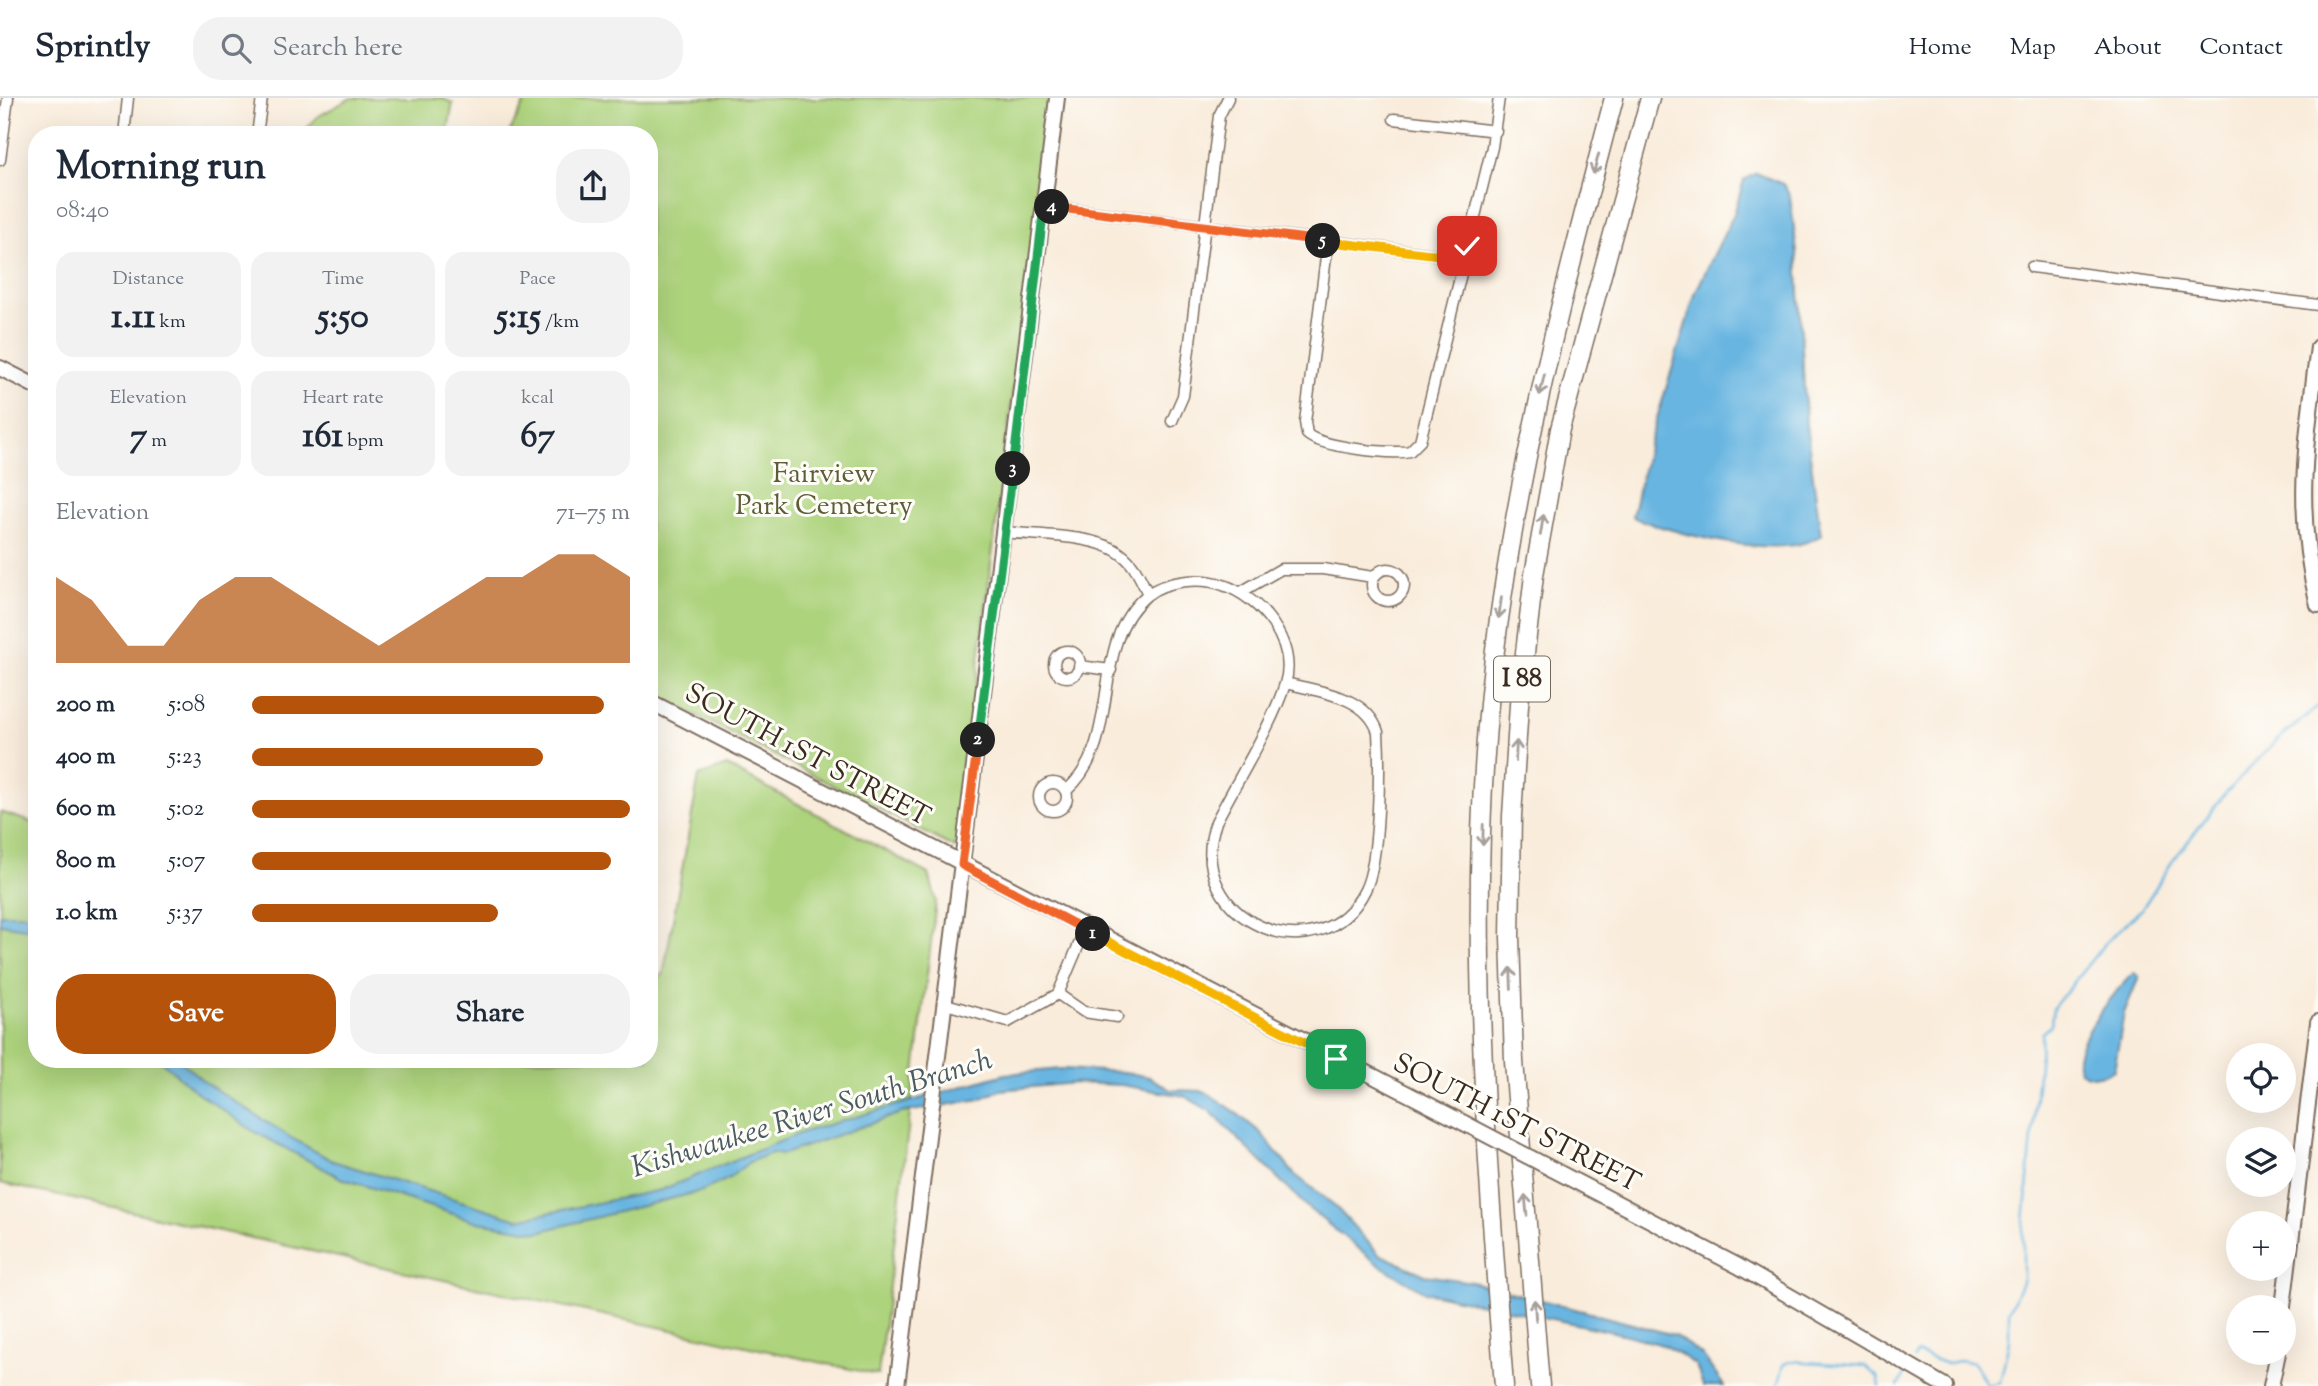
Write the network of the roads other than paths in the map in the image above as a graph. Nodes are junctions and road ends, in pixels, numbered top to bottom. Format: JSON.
{"nodes":[{"id":1,"x":8,"y":98,"type":"edge"},
{"id":2,"x":128,"y":98,"type":"edge"},
{"id":3,"x":262,"y":98,"type":"edge"},
{"id":4,"x":1057,"y":98,"type":"edge"},
{"id":5,"x":1228,"y":98,"type":"edge"},
{"id":6,"x":1499,"y":98,"type":"edge"},
{"id":7,"x":1614,"y":98,"type":"edge"},
{"id":8,"x":1650,"y":98,"type":"edge"},
{"id":9,"x":1394,"y":120,"type":"dead end"},
{"id":10,"x":125,"y":126,"type":"edge"},
{"id":11,"x":258,"y":126,"type":"edge"},
{"id":12,"x":1496,"y":131,"type":"junction"},
{"id":13,"x":0,"y":160,"type":"edge"},
{"id":14,"x":1044,"y":206,"type":"junction"},
{"id":15,"x":1205,"y":227,"type":"junction"},
{"id":16,"x":1328,"y":242,"type":"junction"},
{"id":17,"x":1464,"y":258,"type":"junction"},
{"id":18,"x":2032,"y":267,"type":"dead end"},
{"id":19,"x":2318,"y":305,"type":"edge"},
{"id":20,"x":2318,"y":347,"type":"edge"},
{"id":21,"x":0,"y":368,"type":"edge"},
{"id":22,"x":28,"y":382,"type":"edge"},
{"id":23,"x":1172,"y":421,"type":"dead end"},
{"id":24,"x":1005,"y":532,"type":"junction"},
{"id":25,"x":1373,"y":578,"type":"dead end"},
{"id":26,"x":1241,"y":592,"type":"junction"},
{"id":27,"x":1148,"y":594,"type":"junction"},
{"id":28,"x":2318,"y":605,"type":"edge"},
{"id":29,"x":1079,"y":666,"type":"dead end"},
{"id":30,"x":1111,"y":670,"type":"junction"},
{"id":31,"x":1286,"y":683,"type":"junction"},
{"id":32,"x":658,"y":706,"type":"edge"},
{"id":33,"x":1066,"y":790,"type":"dead end"},
{"id":34,"x":962,"y":865,"type":"junction"},
{"id":35,"x":1085,"y":930,"type":"junction"},
{"id":36,"x":1058,"y":994,"type":"junction"},
{"id":37,"x":946,"y":1004,"type":"junction"},
{"id":38,"x":1117,"y":1017,"type":"dead end"},
{"id":39,"x":2318,"y":1022,"type":"edge"},
{"id":40,"x":2284,"y":1295,"type":"edge"},
{"id":41,"x":1498,"y":1328,"type":"junction"},
{"id":42,"x":2275,"y":1365,"type":"edge"},
{"id":43,"x":897,"y":1386,"type":"edge"},
{"id":44,"x":1493,"y":1386,"type":"edge"},
{"id":45,"x":1504,"y":1386,"type":"edge"},
{"id":46,"x":1540,"y":1386,"type":"edge"},
{"id":47,"x":1945,"y":1386,"type":"edge"},
{"id":48,"x":2271,"y":1386,"type":"edge"}],
"edges":[{"from":1,"to":13,"type":"street"},
{"from":2,"to":10,"type":"street"},
{"from":3,"to":11,"type":"street"},
{"from":4,"to":14,"type":"street"},
{"from":5,"to":15,"type":"street"},
{"from":6,"to":12,"type":"street"},
{"from":7,"to":41,"type":"highway","number":"I 88","one_way":true},
{"from":46,"to":8,"type":"highway","number":"I 88","one_way":true},
{"from":9,"to":12,"type":"street"},
{"from":12,"to":17,"type":"street"},
{"from":14,"to":15,"type":"street"},
{"from":14,"to":24,"type":"street"},
{"from":15,"to":16,"type":"street"},
{"from":15,"to":23,"type":"street"},
{"from":16,"to":17,"type":"street"},
{"from":16,"to":17,"type":"street"},
{"from":18,"to":19,"type":"street"},
{"from":20,"to":28,"type":"street"},
{"from":21,"to":22,"type":"street"},
{"from":24,"to":27,"type":"street"},
{"from":24,"to":34,"type":"street"},
{"from":25,"to":26,"type":"street"},
{"from":26,"to":27,"type":"street"},
{"from":26,"to":31,"type":"street"},
{"from":27,"to":30,"type":"street"},
{"from":29,"to":30,"type":"street"},
{"from":30,"to":33,"type":"street"},
{"from":31,"to":31,"type":"street"},
{"from":32,"to":34,"type":"street","name":"SOUTH 1ST STREET"},
{"from":34,"to":35,"type":"street","name":"SOUTH 1ST STREET"},
{"from":34,"to":37,"type":"street"},
{"from":35,"to":36,"type":"street"},
{"from":35,"to":47,"type":"street","name":"SOUTH 1ST STREET","bridge":true},
{"from":36,"to":37,"type":"street"},
{"from":36,"to":38,"type":"street"},
{"from":37,"to":43,"type":"street"},
{"from":39,"to":40,"type":"street"},
{"from":41,"to":44,"type":"highway"},
{"from":41,"to":45,"type":"highway"},
{"from":42,"to":48,"type":"street"}]}
